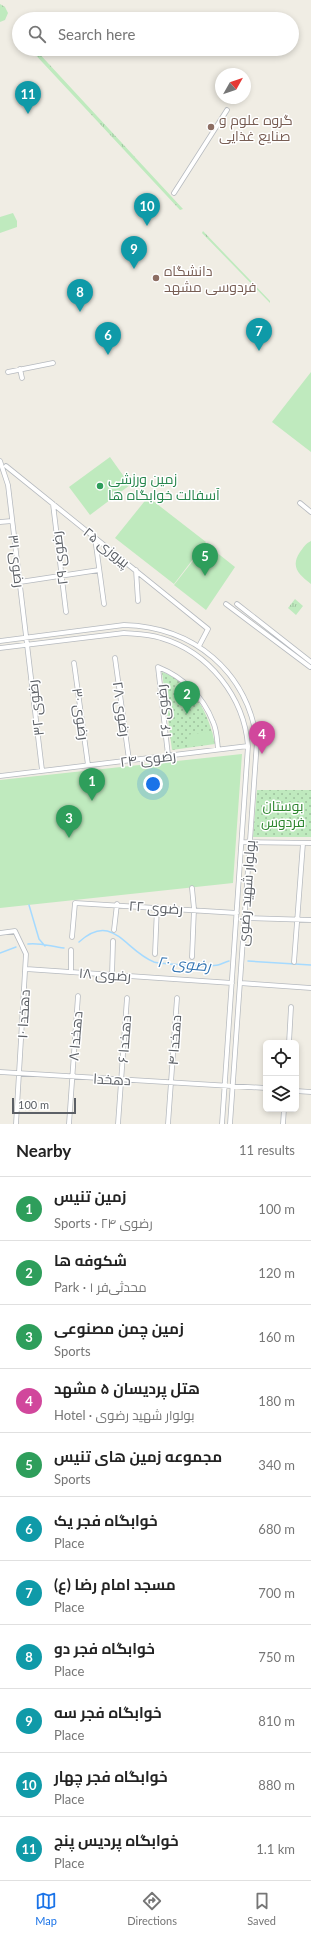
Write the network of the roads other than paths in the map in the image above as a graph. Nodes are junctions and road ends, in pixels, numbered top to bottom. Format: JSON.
{"nodes":[{"id":1,"x":227,"y":110,"type":"dead end"},
{"id":2,"x":174,"y":193,"type":"dead end"},
{"id":3,"x":53,"y":363,"type":"dead end"},
{"id":4,"x":20,"y":369,"type":"junction"},
{"id":5,"x":8,"y":372,"type":"dead end"},
{"id":6,"x":22,"y":378,"type":"dead end"},
{"id":7,"x":1,"y":462,"type":"edge"},
{"id":8,"x":6,"y":466,"type":"dead end"},
{"id":9,"x":52,"y":503,"type":"junction"},
{"id":10,"x":300,"y":503,"type":"dead end"},
{"id":11,"x":311,"y":512,"type":"edge"},
{"id":12,"x":12,"y":521,"type":"junction"},
{"id":13,"x":0,"y":522,"type":"edge"},
{"id":14,"x":95,"y":538,"type":"junction"},
{"id":15,"x":99,"y":570,"type":"junction"},
{"id":16,"x":136,"y":570,"type":"junction"},
{"id":17,"x":61,"y":576,"type":"junction"},
{"id":18,"x":20,"y":582,"type":"junction"},
{"id":19,"x":138,"y":601,"type":"dead end"},
{"id":20,"x":104,"y":604,"type":"dead end"},
{"id":21,"x":226,"y":604,"type":"dead end"},
{"id":22,"x":237,"y":604,"type":"dead end"},
{"id":23,"x":66,"y":612,"type":"dead end"},
{"id":24,"x":27,"y":637,"type":"junction"},
{"id":25,"x":0,"y":641,"type":"edge"},
{"id":26,"x":27,"y":645,"type":"junction"},
{"id":27,"x":198,"y":646,"type":"junction"},
{"id":28,"x":0,"y":648,"type":"edge"},
{"id":29,"x":115,"y":658,"type":"dead end"},
{"id":30,"x":311,"y":662,"type":"edge"},
{"id":31,"x":74,"y":663,"type":"dead end"},
{"id":32,"x":310,"y":667,"type":"edge"},
{"id":33,"x":248,"y":746,"type":"junction"},
{"id":34,"x":218,"y":749,"type":"junction"},
{"id":35,"x":168,"y":755,"type":"junction"},
{"id":36,"x":129,"y":760,"type":"junction"},
{"id":37,"x":88,"y":765,"type":"junction"},
{"id":38,"x":42,"y":770,"type":"junction"},
{"id":39,"x":0,"y":776,"type":"edge"},
{"id":40,"x":242,"y":842,"type":"junction"},
{"id":41,"x":249,"y":842,"type":"junction"},
{"id":42,"x":303,"y":843,"type":"junction"},
{"id":43,"x":311,"y":843,"type":"edge"},
{"id":44,"x":192,"y":888,"type":"dead end"},
{"id":45,"x":117,"y":904,"type":"junction"},
{"id":46,"x":157,"y":907,"type":"junction"},
{"id":47,"x":194,"y":909,"type":"junction"},
{"id":48,"x":237,"y":913,"type":"junction"},
{"id":49,"x":244,"y":918,"type":"junction"},
{"id":50,"x":297,"y":920,"type":"junction"},
{"id":51,"x":311,"y":920,"type":"edge"},
{"id":52,"x":114,"y":930,"type":"dead end"},
{"id":53,"x":0,"y":933,"type":"edge"},
{"id":54,"x":72,"y":937,"type":"dead end"},
{"id":55,"x":113,"y":941,"type":"dead end"},
{"id":56,"x":72,"y":950,"type":"dead end"},
{"id":57,"x":155,"y":954,"type":"dead end"},
{"id":58,"x":192,"y":957,"type":"dead end"},
{"id":59,"x":294,"y":962,"type":"dead end"},
{"id":60,"x":26,"y":969,"type":"junction"},
{"id":61,"x":71,"y":972,"type":"junction"},
{"id":62,"x":112,"y":975,"type":"junction"},
{"id":63,"x":232,"y":983,"type":"junction"},
{"id":64,"x":240,"y":983,"type":"junction"},
{"id":65,"x":311,"y":988,"type":"edge"},
{"id":66,"x":78,"y":996,"type":"dead end"},
{"id":67,"x":127,"y":998,"type":"dead end"},
{"id":68,"x":177,"y":998,"type":"dead end"},
{"id":69,"x":291,"y":1007,"type":"dead end"},
{"id":70,"x":289,"y":1040,"type":"edge"},
{"id":71,"x":0,"y":1072,"type":"edge"},
{"id":72,"x":20,"y":1073,"type":"junction"},
{"id":73,"x":71,"y":1076,"type":"junction"},
{"id":74,"x":121,"y":1080,"type":"junction"},
{"id":75,"x":172,"y":1082,"type":"junction"},
{"id":76,"x":225,"y":1086,"type":"junction"},
{"id":77,"x":232,"y":1086,"type":"junction"},
{"id":78,"x":263,"y":1088,"type":"edge"},
{"id":79,"x":299,"y":1090,"type":"edge"},
{"id":80,"x":311,"y":1092,"type":"edge"},
{"id":81,"x":284,"y":1112,"type":"edge"},
{"id":82,"x":16,"y":1124,"type":"edge"},
{"id":83,"x":69,"y":1124,"type":"edge"},
{"id":84,"x":118,"y":1124,"type":"edge"},
{"id":85,"x":168,"y":1124,"type":"edge"},
{"id":86,"x":222,"y":1124,"type":"edge"},
{"id":87,"x":230,"y":1124,"type":"edge"},
{"id":88,"x":283,"y":1124,"type":"edge"}],
"edges":[{"from":1,"to":2,"type":"street"},
{"from":3,"to":4,"type":"street"},
{"from":4,"to":5,"type":"street"},
{"from":4,"to":6,"type":"street"},
{"from":7,"to":12,"type":"street","name":"رضوی ۳۱"},
{"from":8,"to":9,"type":"street","name":"پیروزی ۲۵"},
{"from":9,"to":14,"type":"street","name":"پیروزی ۲۵"},
{"from":9,"to":17,"type":"street","name":"رضوی ۲۹"},
{"from":10,"to":11,"type":"street"},
{"from":12,"to":13,"type":"street"},
{"from":12,"to":18,"type":"street","name":"رضوی ۳۱"},
{"from":14,"to":15,"type":"street"},
{"from":14,"to":16,"type":"street","name":"پیروزی ۲۵"},
{"from":15,"to":17,"type":"street"},
{"from":15,"to":20,"type":"street"},
{"from":16,"to":19,"type":"street"},
{"from":16,"to":27,"type":"street","name":"پیروزی ۲۵"},
{"from":17,"to":18,"type":"street"},
{"from":17,"to":23,"type":"street","name":"رضوی ۲۹"},
{"from":18,"to":24,"type":"street","name":"رضوی ۳۱"},
{"from":21,"to":32,"type":"street"},
{"from":22,"to":30,"type":"street"},
{"from":24,"to":25,"type":"street","name":"بولوار شهید رضوی"},
{"from":24,"to":26,"type":"street","name":"رضوی ۳۱"},
{"from":24,"to":27,"type":"street","name":"بولوار شهید رضوی"},
{"from":26,"to":28,"type":"street","name":"بولوار شهید رضوی"},
{"from":26,"to":33,"type":"street","name":"بولوار شهید رضوی"},
{"from":26,"to":38,"type":"street","name":"رضوی ۳۲"},
{"from":27,"to":41,"type":"street","name":"بولوار شهید رضوی"},
{"from":29,"to":36,"type":"street","name":"رضوی ۲۸"},
{"from":31,"to":37,"type":"street","name":"رضوی ۳۰"},
{"from":33,"to":34,"type":"street","name":"رضوی ۲۴"},
{"from":33,"to":40,"type":"street","name":"بولوار شهید رضوی"},
{"from":34,"to":35,"type":"street","name":"رضوی ۲۴"},
{"from":34,"to":35,"type":"street","name":"رضوی ۲۶"},
{"from":35,"to":36,"type":"street","name":"رضوی ۲۴"},
{"from":36,"to":37,"type":"street","name":"رضوی ۲۴"},
{"from":37,"to":38,"type":"street","name":"رضوی ۲۴"},
{"from":38,"to":39,"type":"street","name":"رضوی ۲۴"},
{"from":40,"to":41,"type":"street"},
{"from":40,"to":48,"type":"street","name":"بولوار شهید رضوی"},
{"from":41,"to":42,"type":"street"},
{"from":41,"to":49,"type":"street","name":"بولوار شهید رضوی"},
{"from":42,"to":43,"type":"street"},
{"from":42,"to":50,"type":"street"},
{"from":44,"to":47,"type":"street"},
{"from":45,"to":46,"type":"street","name":"رضوی ۲۲"},
{"from":45,"to":52,"type":"street"},
{"from":45,"to":54,"type":"street","name":"رضوی ۲۲"},
{"from":46,"to":47,"type":"street","name":"رضوی ۲۲"},
{"from":46,"to":57,"type":"street"},
{"from":47,"to":48,"type":"street","name":"رضوی ۲۲"},
{"from":47,"to":58,"type":"street"},
{"from":48,"to":63,"type":"street","name":"بولوار شهید رضوی"},
{"from":49,"to":50,"type":"street"},
{"from":49,"to":64,"type":"street","name":"بولوار شهید رضوی"},
{"from":50,"to":51,"type":"street"},
{"from":50,"to":59,"type":"street"},
{"from":53,"to":60,"type":"street","name":"دهخدا ۱۰"},
{"from":55,"to":62,"type":"street"},
{"from":56,"to":61,"type":"street"},
{"from":60,"to":61,"type":"street","name":"رضوی ۱۸"},
{"from":60,"to":72,"type":"street","name":"دهخدا ۱۰"},
{"from":61,"to":62,"type":"street","name":"رضوی ۱۸"},
{"from":62,"to":63,"type":"street","name":"رضوی ۱۸"},
{"from":63,"to":76,"type":"street","name":"بولوار شهید رضوی"},
{"from":64,"to":65,"type":"street"},
{"from":64,"to":77,"type":"street","name":"بولوار شهید رضوی"},
{"from":66,"to":73,"type":"street","name":"دهخدا ۸"},
{"from":67,"to":74,"type":"street","name":"دهخدا ۶"},
{"from":68,"to":75,"type":"street","name":"دهخدا ۴"},
{"from":69,"to":70,"type":"street"},
{"from":71,"to":72,"type":"street","name":"دهخدا"},
{"from":72,"to":73,"type":"street","name":"دهخدا"},
{"from":72,"to":82,"type":"street","name":"دهخدا ۱۰"},
{"from":73,"to":74,"type":"street","name":"دهخدا"},
{"from":73,"to":83,"type":"street","name":"دهخدا ۸"},
{"from":74,"to":75,"type":"street","name":"دهخدا"},
{"from":74,"to":84,"type":"street","name":"دهخدا ۶"},
{"from":75,"to":76,"type":"street","name":"دهخدا"},
{"from":75,"to":85,"type":"street","name":"دهخدا ۴"},
{"from":76,"to":77,"type":"street","name":"دهخدا"},
{"from":76,"to":86,"type":"street","name":"بولوار شهید رضوی"},
{"from":77,"to":78,"type":"street"},
{"from":77,"to":87,"type":"street","name":"بولوار شهید رضوی"},
{"from":79,"to":80,"type":"street"},
{"from":81,"to":88,"type":"street"}]}
